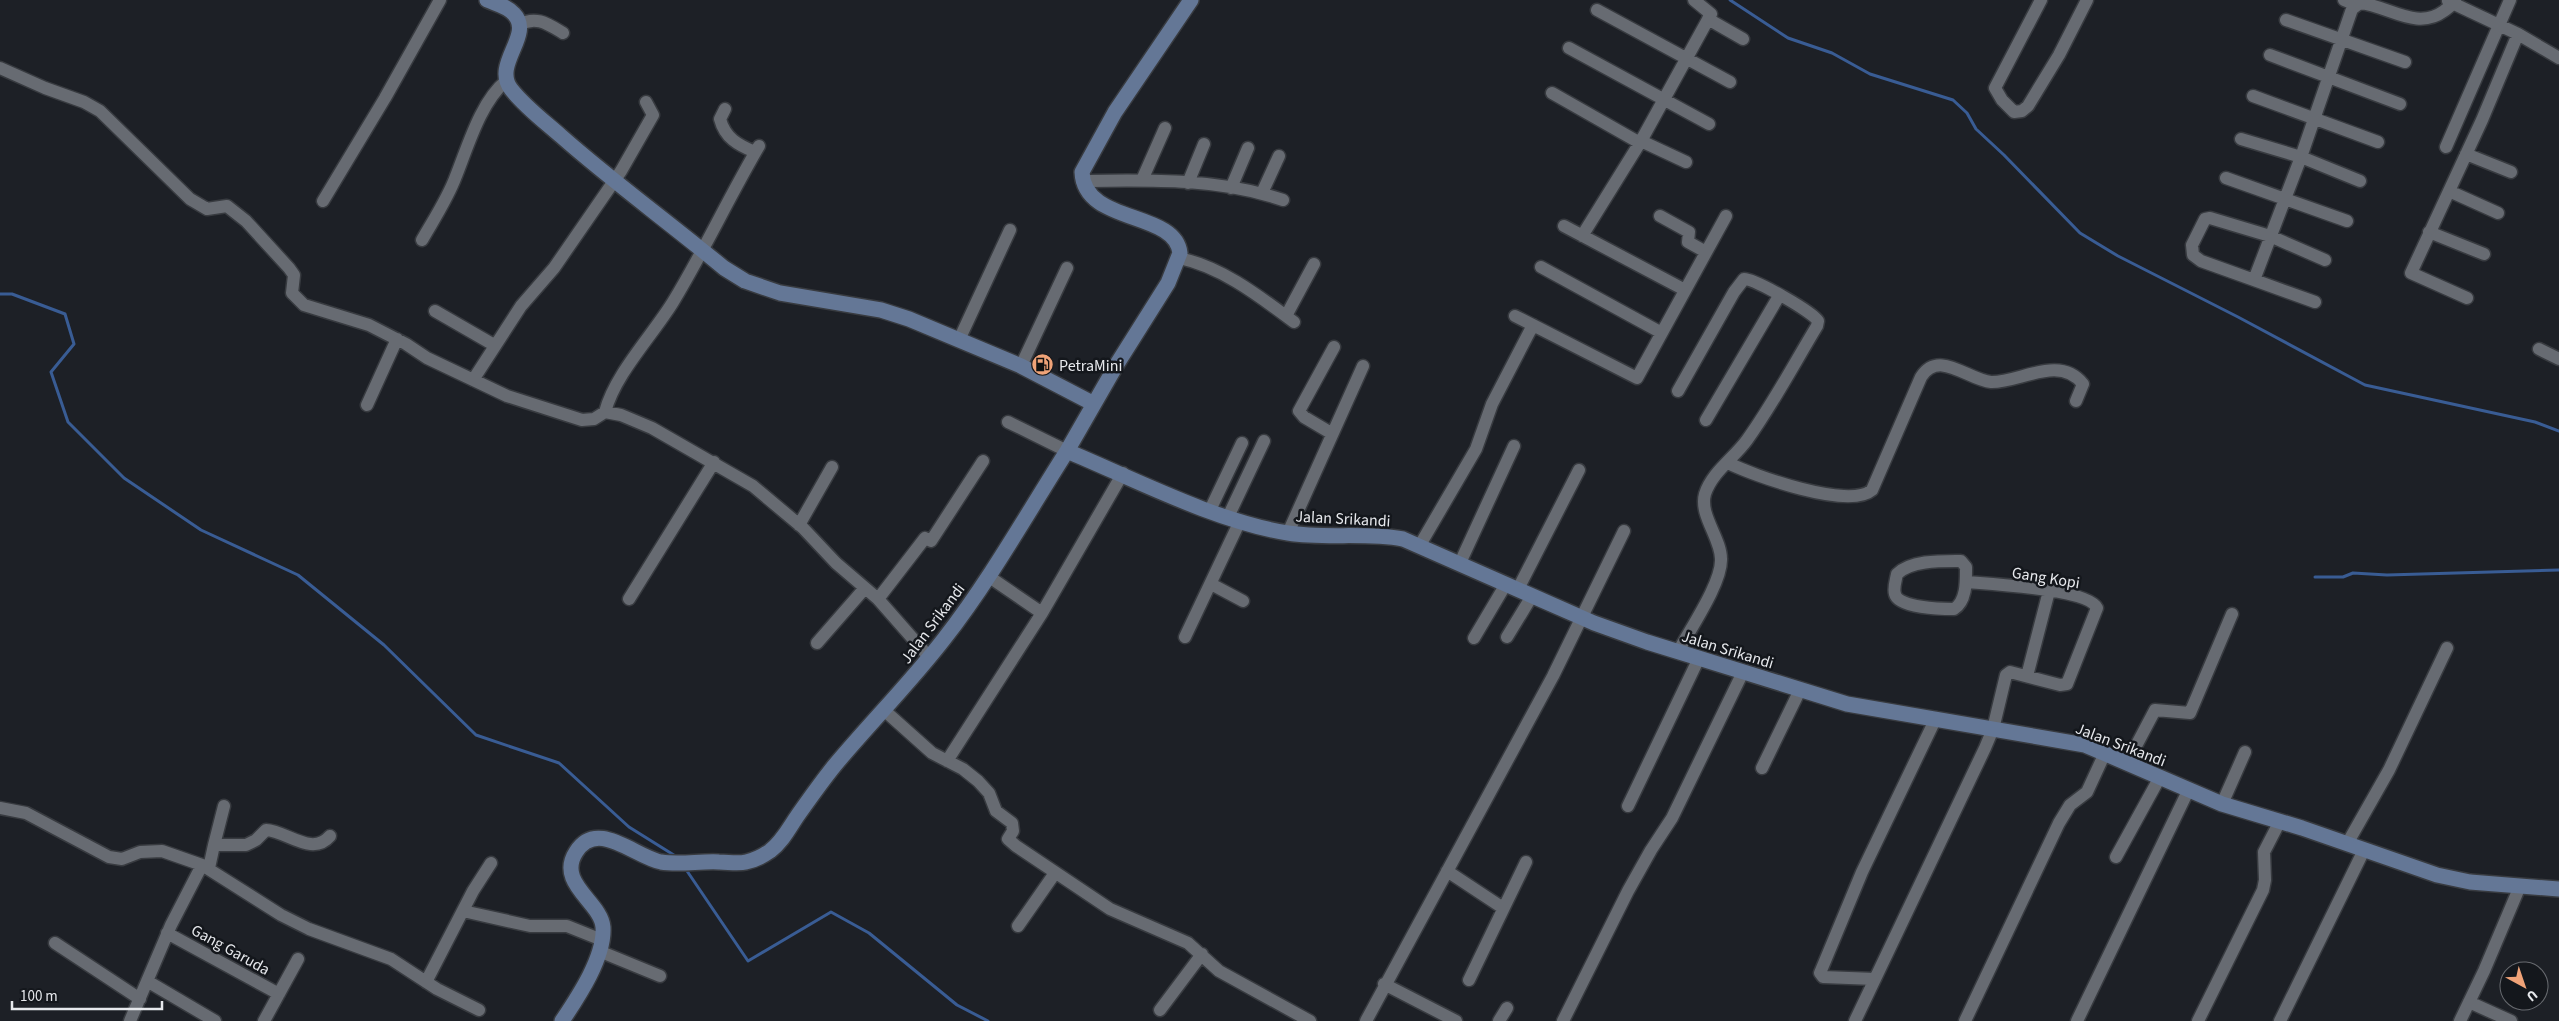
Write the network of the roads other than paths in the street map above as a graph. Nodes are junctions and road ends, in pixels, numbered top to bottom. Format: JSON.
{"nodes":[{"id":1,"x":440,"y":0,"type":"edge"},
{"id":2,"x":487,"y":0,"type":"edge"},
{"id":3,"x":1191,"y":0,"type":"edge"},
{"id":4,"x":1694,"y":0,"type":"edge"},
{"id":5,"x":2041,"y":0,"type":"edge"},
{"id":6,"x":2087,"y":0,"type":"edge"},
{"id":7,"x":2510,"y":0,"type":"edge"},
{"id":8,"x":2452,"y":1,"type":"edge"},
{"id":9,"x":2350,"y":2,"type":"edge"},
{"id":10,"x":1597,"y":10,"type":"dead end"},
{"id":11,"x":1708,"y":19,"type":"junction"},
{"id":12,"x":2286,"y":20,"type":"dead end"},
{"id":13,"x":2498,"y":24,"type":"junction"},
{"id":14,"x":519,"y":25,"type":"junction"},
{"id":15,"x":564,"y":33,"type":"dead end"},
{"id":16,"x":2518,"y":34,"type":"junction"},
{"id":17,"x":1743,"y":39,"type":"dead end"},
{"id":18,"x":2342,"y":39,"type":"junction"},
{"id":19,"x":1569,"y":48,"type":"dead end"},
{"id":20,"x":2270,"y":55,"type":"dead end"},
{"id":21,"x":1686,"y":58,"type":"junction"},
{"id":22,"x":2559,"y":58,"type":"edge"},
{"id":23,"x":2406,"y":62,"type":"dead end"},
{"id":24,"x":0,"y":68,"type":"edge"},
{"id":25,"x":2328,"y":78,"type":"junction"},
{"id":26,"x":506,"y":81,"type":"junction"},
{"id":27,"x":1730,"y":82,"type":"dead end"},
{"id":28,"x":1552,"y":93,"type":"dead end"},
{"id":29,"x":2253,"y":96,"type":"dead end"},
{"id":30,"x":1664,"y":100,"type":"junction"},
{"id":31,"x":646,"y":102,"type":"dead end"},
{"id":32,"x":2400,"y":104,"type":"dead end"},
{"id":33,"x":725,"y":109,"type":"dead end"},
{"id":34,"x":2314,"y":119,"type":"junction"},
{"id":35,"x":1709,"y":124,"type":"dead end"},
{"id":36,"x":1165,"y":128,"type":"dead end"},
{"id":37,"x":2242,"y":139,"type":"dead end"},
{"id":38,"x":1641,"y":142,"type":"junction"},
{"id":39,"x":2378,"y":142,"type":"dead end"},
{"id":40,"x":1204,"y":144,"type":"dead end"},
{"id":41,"x":2446,"y":147,"type":"dead end"},
{"id":42,"x":1248,"y":148,"type":"dead end"},
{"id":43,"x":2466,"y":154,"type":"junction"},
{"id":44,"x":1279,"y":156,"type":"dead end"},
{"id":45,"x":2301,"y":158,"type":"junction"},
{"id":46,"x":1686,"y":162,"type":"dead end"},
{"id":47,"x":2511,"y":172,"type":"dead end"},
{"id":48,"x":2226,"y":178,"type":"dead end"},
{"id":49,"x":615,"y":180,"type":"junction"},
{"id":50,"x":1142,"y":180,"type":"junction"},
{"id":51,"x":2360,"y":181,"type":"dead end"},
{"id":52,"x":1082,"y":182,"type":"junction"},
{"id":53,"x":1188,"y":182,"type":"junction"},
{"id":54,"x":1231,"y":188,"type":"junction"},
{"id":55,"x":2449,"y":191,"type":"junction"},
{"id":56,"x":1262,"y":193,"type":"junction"},
{"id":57,"x":1283,"y":200,"type":"dead end"},
{"id":58,"x":2285,"y":200,"type":"junction"},
{"id":59,"x":323,"y":201,"type":"dead end"},
{"id":60,"x":2498,"y":213,"type":"dead end"},
{"id":61,"x":1660,"y":216,"type":"dead end"},
{"id":62,"x":1726,"y":216,"type":"dead end"},
{"id":63,"x":2347,"y":221,"type":"dead end"},
{"id":64,"x":1564,"y":226,"type":"dead end"},
{"id":65,"x":1010,"y":230,"type":"dead end"},
{"id":66,"x":2429,"y":232,"type":"junction"},
{"id":67,"x":1582,"y":236,"type":"junction"},
{"id":68,"x":2270,"y":236,"type":"junction"},
{"id":69,"x":422,"y":240,"type":"dead end"},
{"id":70,"x":703,"y":251,"type":"junction"},
{"id":71,"x":1706,"y":252,"type":"junction"},
{"id":72,"x":2484,"y":254,"type":"dead end"},
{"id":73,"x":1178,"y":258,"type":"junction"},
{"id":74,"x":2325,"y":260,"type":"dead end"},
{"id":75,"x":1314,"y":264,"type":"dead end"},
{"id":76,"x":1541,"y":267,"type":"dead end"},
{"id":77,"x":1067,"y":268,"type":"dead end"},
{"id":78,"x":2254,"y":280,"type":"junction"},
{"id":79,"x":1685,"y":290,"type":"junction"},
{"id":80,"x":1779,"y":296,"type":"junction"},
{"id":81,"x":2467,"y":298,"type":"dead end"},
{"id":82,"x":2316,"y":302,"type":"dead end"},
{"id":83,"x":435,"y":310,"type":"dead end"},
{"id":84,"x":1515,"y":316,"type":"dead end"},
{"id":85,"x":1533,"y":325,"type":"junction"},
{"id":86,"x":1660,"y":332,"type":"junction"},
{"id":87,"x":397,"y":340,"type":"junction"},
{"id":88,"x":960,"y":340,"type":"junction"},
{"id":89,"x":494,"y":345,"type":"junction"},
{"id":90,"x":1334,"y":347,"type":"dead end"},
{"id":91,"x":2539,"y":350,"type":"dead end"},
{"id":92,"x":2559,"y":359,"type":"edge"},
{"id":93,"x":1021,"y":366,"type":"junction"},
{"id":94,"x":1362,"y":366,"type":"dead end"},
{"id":95,"x":473,"y":380,"type":"junction"},
{"id":96,"x":1678,"y":391,"type":"dead end"},
{"id":97,"x":2076,"y":401,"type":"dead end"},
{"id":98,"x":1094,"y":404,"type":"junction"},
{"id":99,"x":367,"y":405,"type":"dead end"},
{"id":100,"x":605,"y":412,"type":"junction"},
{"id":101,"x":1706,"y":420,"type":"dead end"},
{"id":102,"x":1008,"y":422,"type":"dead end"},
{"id":103,"x":1331,"y":433,"type":"junction"},
{"id":104,"x":1264,"y":441,"type":"dead end"},
{"id":105,"x":1242,"y":443,"type":"dead end"},
{"id":106,"x":1514,"y":446,"type":"dead end"},
{"id":107,"x":1067,"y":451,"type":"junction"},
{"id":108,"x":983,"y":461,"type":"dead end"},
{"id":109,"x":714,"y":462,"type":"junction"},
{"id":110,"x":1728,"y":463,"type":"junction"},
{"id":111,"x":832,"y":467,"type":"dead end"},
{"id":112,"x":1579,"y":470,"type":"dead end"},
{"id":113,"x":1123,"y":474,"type":"junction"},
{"id":114,"x":1210,"y":510,"type":"junction"},
{"id":115,"x":1234,"y":519,"type":"junction"},
{"id":116,"x":799,"y":525,"type":"junction"},
{"id":117,"x":1624,"y":531,"type":"dead end"},
{"id":118,"x":1288,"y":533,"type":"junction"},
{"id":119,"x":1420,"y":545,"type":"junction"},
{"id":120,"x":1460,"y":563,"type":"junction"},
{"id":121,"x":988,"y":576,"type":"junction"},
{"id":122,"x":1966,"y":582,"type":"junction"},
{"id":123,"x":1211,"y":584,"type":"junction"},
{"id":124,"x":866,"y":588,"type":"junction"},
{"id":125,"x":1519,"y":590,"type":"junction"},
{"id":126,"x":2049,"y":591,"type":"junction"},
{"id":127,"x":629,"y":599,"type":"dead end"},
{"id":128,"x":878,"y":599,"type":"junction"},
{"id":129,"x":1243,"y":601,"type":"dead end"},
{"id":130,"x":1042,"y":613,"type":"junction"},
{"id":131,"x":2232,"y":614,"type":"dead end"},
{"id":132,"x":1581,"y":617,"type":"junction"},
{"id":133,"x":1185,"y":637,"type":"dead end"},
{"id":134,"x":1507,"y":637,"type":"dead end"},
{"id":135,"x":1474,"y":638,"type":"dead end"},
{"id":136,"x":817,"y":643,"type":"dead end"},
{"id":137,"x":2447,"y":648,"type":"dead end"},
{"id":138,"x":1678,"y":652,"type":"junction"},
{"id":139,"x":929,"y":658,"type":"junction"},
{"id":140,"x":1699,"y":658,"type":"junction"},
{"id":141,"x":1743,"y":672,"type":"junction"},
{"id":142,"x":2027,"y":676,"type":"junction"},
{"id":143,"x":1800,"y":690,"type":"junction"},
{"id":144,"x":885,"y":711,"type":"junction"},
{"id":145,"x":1936,"y":718,"type":"junction"},
{"id":146,"x":1993,"y":729,"type":"junction"},
{"id":147,"x":2245,"y":752,"type":"dead end"},
{"id":148,"x":2105,"y":754,"type":"junction"},
{"id":149,"x":947,"y":761,"type":"junction"},
{"id":150,"x":2127,"y":764,"type":"junction"},
{"id":151,"x":1762,"y":768,"type":"dead end"},
{"id":152,"x":2160,"y":777,"type":"junction"},
{"id":153,"x":2188,"y":791,"type":"junction"},
{"id":154,"x":2222,"y":804,"type":"junction"},
{"id":155,"x":224,"y":806,"type":"dead end"},
{"id":156,"x":1628,"y":806,"type":"dead end"},
{"id":157,"x":0,"y":808,"type":"edge"},
{"id":158,"x":2280,"y":821,"type":"junction"},
{"id":159,"x":330,"y":836,"type":"dead end"},
{"id":160,"x":2347,"y":844,"type":"junction"},
{"id":161,"x":214,"y":845,"type":"junction"},
{"id":162,"x":2364,"y":850,"type":"junction"},
{"id":163,"x":2116,"y":857,"type":"dead end"},
{"id":164,"x":1526,"y":862,"type":"dead end"},
{"id":165,"x":491,"y":863,"type":"dead end"},
{"id":166,"x":206,"y":866,"type":"junction"},
{"id":167,"x":1447,"y":871,"type":"junction"},
{"id":168,"x":1055,"y":873,"type":"junction"},
{"id":169,"x":2520,"y":886,"type":"junction"},
{"id":170,"x":2559,"y":889,"type":"edge"},
{"id":171,"x":1503,"y":908,"type":"junction"},
{"id":172,"x":463,"y":911,"type":"junction"},
{"id":173,"x":1018,"y":926,"type":"dead end"},
{"id":174,"x":167,"y":933,"type":"junction"},
{"id":175,"x":55,"y":943,"type":"dead end"},
{"id":176,"x":600,"y":945,"type":"junction"},
{"id":177,"x":1202,"y":954,"type":"junction"},
{"id":178,"x":298,"y":959,"type":"dead end"},
{"id":179,"x":660,"y":976,"type":"dead end"},
{"id":180,"x":1875,"y":979,"type":"junction"},
{"id":181,"x":1469,"y":980,"type":"dead end"},
{"id":182,"x":147,"y":981,"type":"junction"},
{"id":183,"x":426,"y":982,"type":"junction"},
{"id":184,"x":1384,"y":984,"type":"junction"},
{"id":185,"x":279,"y":994,"type":"junction"},
{"id":186,"x":140,"y":999,"type":"junction"},
{"id":187,"x":2469,"y":1002,"type":"junction"},
{"id":188,"x":1507,"y":1008,"type":"dead end"},
{"id":189,"x":480,"y":1010,"type":"dead end"},
{"id":190,"x":1160,"y":1010,"type":"dead end"},
{"id":191,"x":1442,"y":1018,"type":"edge"},
{"id":192,"x":130,"y":1021,"type":"edge"},
{"id":193,"x":215,"y":1021,"type":"edge"},
{"id":194,"x":264,"y":1021,"type":"edge"},
{"id":195,"x":562,"y":1021,"type":"edge"},
{"id":196,"x":1310,"y":1021,"type":"edge"},
{"id":197,"x":1366,"y":1021,"type":"edge"},
{"id":198,"x":1456,"y":1021,"type":"edge"},
{"id":199,"x":1499,"y":1021,"type":"edge"},
{"id":200,"x":1563,"y":1021,"type":"edge"},
{"id":201,"x":1855,"y":1021,"type":"edge"},
{"id":202,"x":1965,"y":1021,"type":"edge"},
{"id":203,"x":2077,"y":1021,"type":"edge"},
{"id":204,"x":2198,"y":1021,"type":"edge"},
{"id":205,"x":2280,"y":1021,"type":"edge"},
{"id":206,"x":2460,"y":1021,"type":"edge"},
{"id":207,"x":2511,"y":1021,"type":"edge"}],
"edges":[{"from":1,"to":59,"type":"street"},
{"from":2,"to":14,"type":"street"},
{"from":3,"to":52,"type":"street"},
{"from":4,"to":11,"type":"street"},
{"from":5,"to":6,"type":"street"},
{"from":7,"to":13,"type":"street"},
{"from":8,"to":9,"type":"street"},
{"from":8,"to":13,"type":"street"},
{"from":9,"to":18,"type":"street"},
{"from":10,"to":21,"type":"street"},
{"from":11,"to":17,"type":"street"},
{"from":11,"to":21,"type":"street"},
{"from":12,"to":18,"type":"street"},
{"from":13,"to":16,"type":"street"},
{"from":13,"to":41,"type":"street"},
{"from":14,"to":15,"type":"street"},
{"from":14,"to":26,"type":"street"},
{"from":16,"to":22,"type":"street"},
{"from":16,"to":43,"type":"street"},
{"from":18,"to":23,"type":"street"},
{"from":18,"to":25,"type":"street"},
{"from":19,"to":30,"type":"street"},
{"from":20,"to":25,"type":"street"},
{"from":21,"to":27,"type":"street"},
{"from":21,"to":30,"type":"street"},
{"from":24,"to":87,"type":"street"},
{"from":25,"to":32,"type":"street"},
{"from":25,"to":34,"type":"street"},
{"from":26,"to":49,"type":"street"},
{"from":26,"to":69,"type":"street"},
{"from":28,"to":38,"type":"street"},
{"from":29,"to":34,"type":"street"},
{"from":30,"to":35,"type":"street"},
{"from":30,"to":38,"type":"street"},
{"from":31,"to":49,"type":"street"},
{"from":33,"to":70,"type":"street"},
{"from":34,"to":39,"type":"street"},
{"from":34,"to":45,"type":"street"},
{"from":36,"to":50,"type":"street"},
{"from":37,"to":45,"type":"street"},
{"from":38,"to":46,"type":"street"},
{"from":38,"to":67,"type":"street"},
{"from":40,"to":53,"type":"street"},
{"from":42,"to":54,"type":"street"},
{"from":43,"to":47,"type":"street"},
{"from":43,"to":55,"type":"street"},
{"from":44,"to":56,"type":"street"},
{"from":45,"to":51,"type":"street"},
{"from":45,"to":58,"type":"street"},
{"from":48,"to":58,"type":"street"},
{"from":49,"to":70,"type":"street"},
{"from":49,"to":89,"type":"street"},
{"from":50,"to":52,"type":"street"},
{"from":50,"to":53,"type":"street"},
{"from":52,"to":73,"type":"street"},
{"from":53,"to":54,"type":"street"},
{"from":54,"to":56,"type":"street"},
{"from":55,"to":60,"type":"street"},
{"from":55,"to":66,"type":"street"},
{"from":56,"to":57,"type":"street"},
{"from":58,"to":63,"type":"street"},
{"from":58,"to":68,"type":"street"},
{"from":61,"to":71,"type":"street"},
{"from":62,"to":71,"type":"street"},
{"from":64,"to":67,"type":"street"},
{"from":65,"to":88,"type":"street"},
{"from":66,"to":72,"type":"street"},
{"from":66,"to":81,"type":"street"},
{"from":67,"to":79,"type":"street"},
{"from":68,"to":74,"type":"street"},
{"from":68,"to":78,"type":"street"},
{"from":68,"to":78,"type":"street"},
{"from":70,"to":88,"type":"street"},
{"from":70,"to":100,"type":"street"},
{"from":71,"to":79,"type":"street"},
{"from":73,"to":75,"type":"street"},
{"from":73,"to":98,"type":"street"},
{"from":76,"to":86,"type":"street"},
{"from":77,"to":93,"type":"street"},
{"from":78,"to":82,"type":"street"},
{"from":79,"to":86,"type":"street"},
{"from":80,"to":96,"type":"street"},
{"from":80,"to":101,"type":"street"},
{"from":80,"to":110,"type":"street"},
{"from":83,"to":89,"type":"street"},
{"from":84,"to":85,"type":"street"},
{"from":85,"to":86,"type":"street"},
{"from":85,"to":119,"type":"street"},
{"from":87,"to":95,"type":"street"},
{"from":87,"to":99,"type":"street"},
{"from":88,"to":93,"type":"street"},
{"from":89,"to":95,"type":"street"},
{"from":90,"to":103,"type":"street"},
{"from":91,"to":92,"type":"street"},
{"from":93,"to":98,"type":"street"},
{"from":94,"to":103,"type":"street"},
{"from":95,"to":100,"type":"street"},
{"from":97,"to":110,"type":"street"},
{"from":98,"to":107,"type":"street"},
{"from":100,"to":109,"type":"street"},
{"from":102,"to":107,"type":"street"},
{"from":103,"to":118,"type":"street"},
{"from":104,"to":115,"type":"street"},
{"from":105,"to":114,"type":"street"},
{"from":106,"to":120,"type":"street"},
{"from":107,"to":113,"type":"street","name":"Jalan Srikandi"},
{"from":107,"to":121,"type":"street","name":"Jalan Srikandi"},
{"from":108,"to":128,"type":"street"},
{"from":109,"to":116,"type":"street"},
{"from":109,"to":127,"type":"street"},
{"from":110,"to":138,"type":"street"},
{"from":111,"to":116,"type":"street"},
{"from":112,"to":125,"type":"street"},
{"from":113,"to":114,"type":"street","name":"Jalan Srikandi"},
{"from":113,"to":130,"type":"street"},
{"from":114,"to":115,"type":"street","name":"Jalan Srikandi"},
{"from":115,"to":118,"type":"street","name":"Jalan Srikandi"},
{"from":115,"to":123,"type":"street"},
{"from":116,"to":124,"type":"street"},
{"from":117,"to":132,"type":"street"},
{"from":118,"to":119,"type":"street","name":"Jalan Srikandi"},
{"from":119,"to":120,"type":"street","name":"Jalan Srikandi"},
{"from":120,"to":125,"type":"street","name":"Jalan Srikandi"},
{"from":121,"to":130,"type":"street"},
{"from":121,"to":139,"type":"street","name":"Jalan Srikandi"},
{"from":122,"to":122,"type":"street"},
{"from":122,"to":126,"type":"street","name":"Gang Kopi"},
{"from":123,"to":129,"type":"street"},
{"from":123,"to":133,"type":"street"},
{"from":124,"to":128,"type":"street"},
{"from":124,"to":136,"type":"street"},
{"from":125,"to":132,"type":"street","name":"Jalan Srikandi"},
{"from":125,"to":134,"type":"street"},
{"from":125,"to":135,"type":"street"},
{"from":126,"to":142,"type":"street"},
{"from":126,"to":142,"type":"street","name":"Gang Kopi"},
{"from":128,"to":139,"type":"street"},
{"from":130,"to":149,"type":"street"},
{"from":131,"to":150,"type":"street"},
{"from":132,"to":138,"type":"street","name":"Jalan Srikandi"},
{"from":132,"to":167,"type":"street"},
{"from":137,"to":160,"type":"street"},
{"from":138,"to":140,"type":"street","name":"Jalan Srikandi"},
{"from":139,"to":144,"type":"street","name":"Jalan Srikandi"},
{"from":140,"to":141,"type":"street","name":"Jalan Srikandi"},
{"from":140,"to":156,"type":"street"},
{"from":141,"to":143,"type":"street","name":"Jalan Srikandi"},
{"from":141,"to":200,"type":"street"},
{"from":142,"to":146,"type":"street","name":"Gang Kopi"},
{"from":143,"to":145,"type":"street","name":"Jalan Srikandi"},
{"from":143,"to":151,"type":"street"},
{"from":144,"to":149,"type":"street"},
{"from":144,"to":176,"type":"street","name":"Jalan Srikandi"},
{"from":145,"to":146,"type":"street","name":"Jalan Srikandi"},
{"from":145,"to":180,"type":"street"},
{"from":146,"to":148,"type":"street","name":"Jalan Srikandi"},
{"from":146,"to":180,"type":"street"},
{"from":147,"to":154,"type":"street"},
{"from":148,"to":150,"type":"street","name":"Jalan Srikandi"},
{"from":148,"to":202,"type":"street"},
{"from":149,"to":168,"type":"street"},
{"from":150,"to":152,"type":"street","name":"Jalan Srikandi"},
{"from":152,"to":153,"type":"street","name":"Jalan Srikandi"},
{"from":152,"to":163,"type":"street"},
{"from":153,"to":154,"type":"street","name":"Jalan Srikandi"},
{"from":153,"to":203,"type":"street"},
{"from":154,"to":158,"type":"street","name":"Jalan Srikandi"},
{"from":155,"to":161,"type":"street"},
{"from":157,"to":166,"type":"street"},
{"from":158,"to":160,"type":"street","name":"Jalan Srikandi"},
{"from":158,"to":204,"type":"street"},
{"from":159,"to":161,"type":"street"},
{"from":160,"to":162,"type":"street","name":"Jalan Srikandi"},
{"from":161,"to":166,"type":"street"},
{"from":162,"to":169,"type":"street","name":"Jalan Srikandi"},
{"from":162,"to":205,"type":"street"},
{"from":164,"to":171,"type":"street"},
{"from":165,"to":172,"type":"street"},
{"from":166,"to":174,"type":"street"},
{"from":166,"to":183,"type":"street"},
{"from":167,"to":171,"type":"street"},
{"from":167,"to":184,"type":"street"},
{"from":168,"to":173,"type":"street"},
{"from":168,"to":177,"type":"street"},
{"from":169,"to":170,"type":"street","name":"Jalan Srikandi"},
{"from":169,"to":187,"type":"street"},
{"from":171,"to":181,"type":"street"},
{"from":172,"to":176,"type":"street"},
{"from":172,"to":183,"type":"street"},
{"from":174,"to":182,"type":"street"},
{"from":174,"to":185,"type":"street","name":"Gang Garuda"},
{"from":175,"to":186,"type":"street"},
{"from":176,"to":179,"type":"street"},
{"from":176,"to":195,"type":"street"},
{"from":177,"to":190,"type":"street"},
{"from":177,"to":196,"type":"street"},
{"from":178,"to":185,"type":"street"},
{"from":180,"to":201,"type":"street"},
{"from":182,"to":186,"type":"street"},
{"from":182,"to":193,"type":"street"},
{"from":183,"to":189,"type":"street"},
{"from":184,"to":191,"type":"street"},
{"from":184,"to":197,"type":"street"},
{"from":185,"to":194,"type":"street"},
{"from":186,"to":192,"type":"street"},
{"from":187,"to":206,"type":"street"},
{"from":187,"to":207,"type":"street"},
{"from":188,"to":199,"type":"street"},
{"from":191,"to":198,"type":"street"}]}
